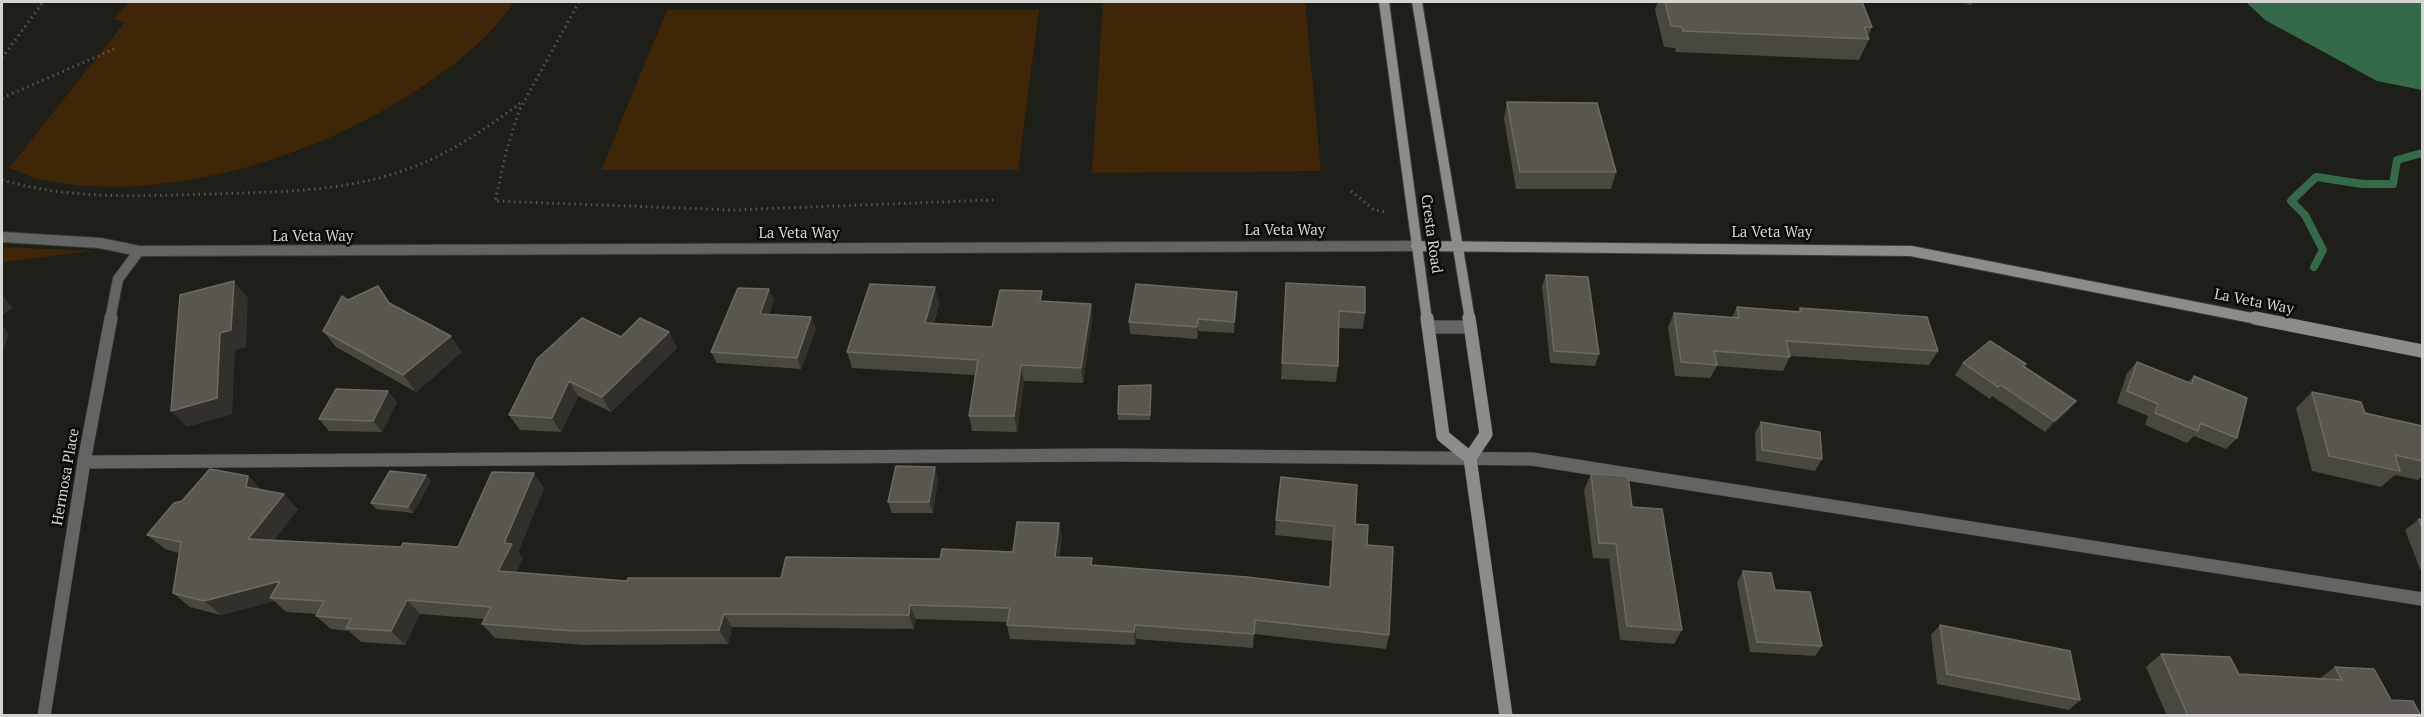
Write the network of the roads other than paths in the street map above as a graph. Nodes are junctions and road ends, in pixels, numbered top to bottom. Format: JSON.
{"nodes":[{"id":1,"x":1384,"y":2,"type":"edge"},
{"id":2,"x":1417,"y":2,"type":"edge"},
{"id":3,"x":2,"y":237,"type":"edge"},
{"id":4,"x":1416,"y":246,"type":"junction"},
{"id":5,"x":1459,"y":246,"type":"junction"},
{"id":6,"x":139,"y":251,"type":"junction"},
{"id":7,"x":1428,"y":327,"type":"junction"},
{"id":8,"x":1470,"y":327,"type":"junction"},
{"id":9,"x":2422,"y":351,"type":"edge"},
{"id":10,"x":1470,"y":458,"type":"junction"},
{"id":11,"x":84,"y":462,"type":"junction"},
{"id":12,"x":2422,"y":599,"type":"edge"},
{"id":13,"x":44,"y":716,"type":"edge"},
{"id":14,"x":1506,"y":716,"type":"edge"}],
"edges":[{"from":1,"to":4,"type":"main road","name":"Cresta Road"},
{"from":2,"to":5,"type":"main road","name":"Cresta Road"},
{"from":3,"to":6,"type":"street","name":"La Veta Way"},
{"from":4,"to":5,"type":"main road","name":"La Veta Way"},
{"from":4,"to":6,"type":"street","name":"La Veta Way"},
{"from":4,"to":7,"type":"main road","name":"Cresta Road"},
{"from":5,"to":8,"type":"main road","name":"Cresta Road"},
{"from":5,"to":9,"type":"main road","name":"La Veta Way"},
{"from":6,"to":11,"type":"street","name":"Hermosa Place"},
{"from":7,"to":8,"type":"street"},
{"from":7,"to":10,"type":"main road","name":"Cresta Road"},
{"from":8,"to":10,"type":"main road","name":"Cresta Road"},
{"from":10,"to":11,"type":"street"},
{"from":10,"to":12,"type":"street"},
{"from":10,"to":14,"type":"main road"},
{"from":11,"to":13,"type":"street","name":"Hermosa Place"}]}
